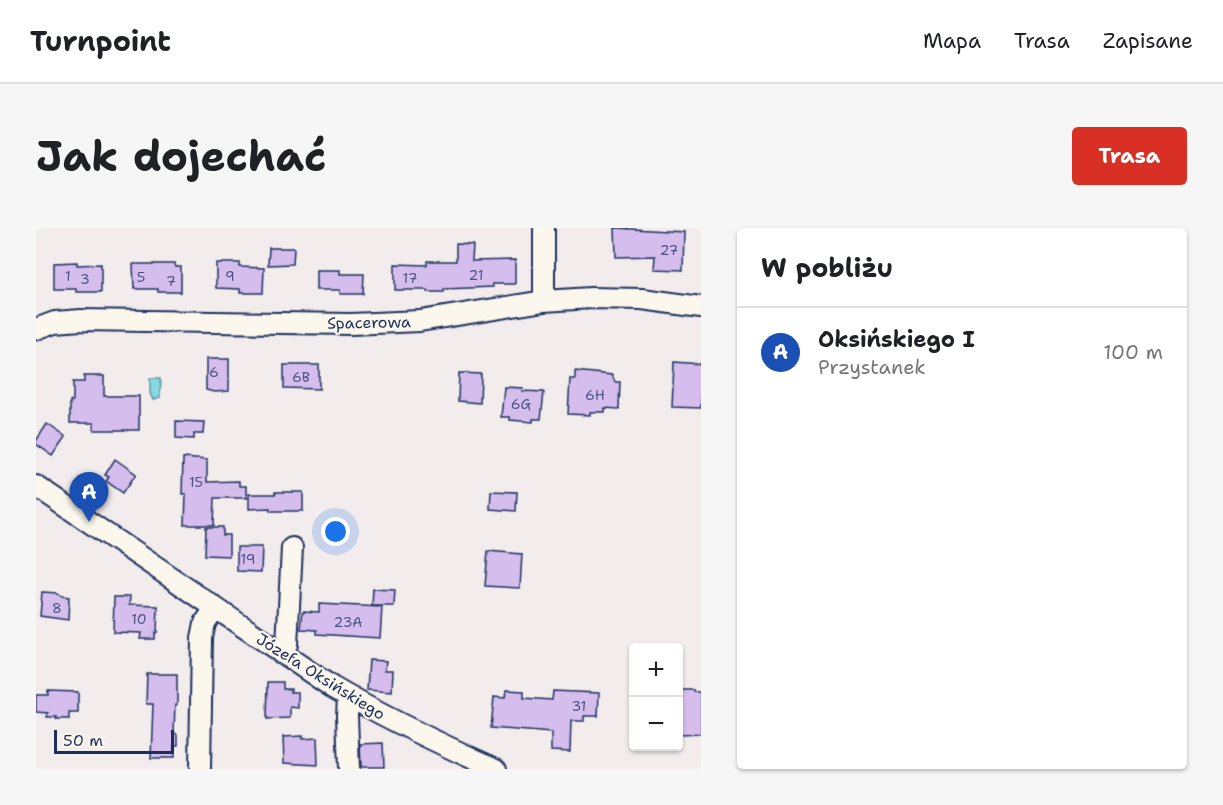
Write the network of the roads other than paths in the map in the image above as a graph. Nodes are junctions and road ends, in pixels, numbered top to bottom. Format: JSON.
{"nodes":[{"id":1,"x":544,"y":228,"type":"edge"},
{"id":2,"x":544,"y":301,"type":"junction"},
{"id":3,"x":701,"y":307,"type":"edge"},
{"id":4,"x":36,"y":329,"type":"edge"},
{"id":5,"x":36,"y":486,"type":"edge"},
{"id":6,"x":292,"y":548,"type":"dead end"},
{"id":7,"x":215,"y":608,"type":"junction"},
{"id":8,"x":281,"y":653,"type":"junction"},
{"id":9,"x":348,"y":697,"type":"junction"},
{"id":10,"x":200,"y":769,"type":"edge"},
{"id":11,"x":349,"y":769,"type":"edge"},
{"id":12,"x":496,"y":769,"type":"edge"}],
"edges":[{"from":1,"to":2,"type":"street"},
{"from":2,"to":3,"type":"street","name":"Spacerowa"},
{"from":2,"to":4,"type":"street","name":"Spacerowa"},
{"from":5,"to":7,"type":"street","name":"Józefa Oksińskiego"},
{"from":6,"to":8,"type":"street"},
{"from":7,"to":8,"type":"street","name":"Józefa Oksińskiego"},
{"from":7,"to":10,"type":"street"},
{"from":8,"to":9,"type":"street","name":"Józefa Oksińskiego"},
{"from":9,"to":11,"type":"street"},
{"from":9,"to":12,"type":"street","name":"Józefa Oksińskiego"}]}
